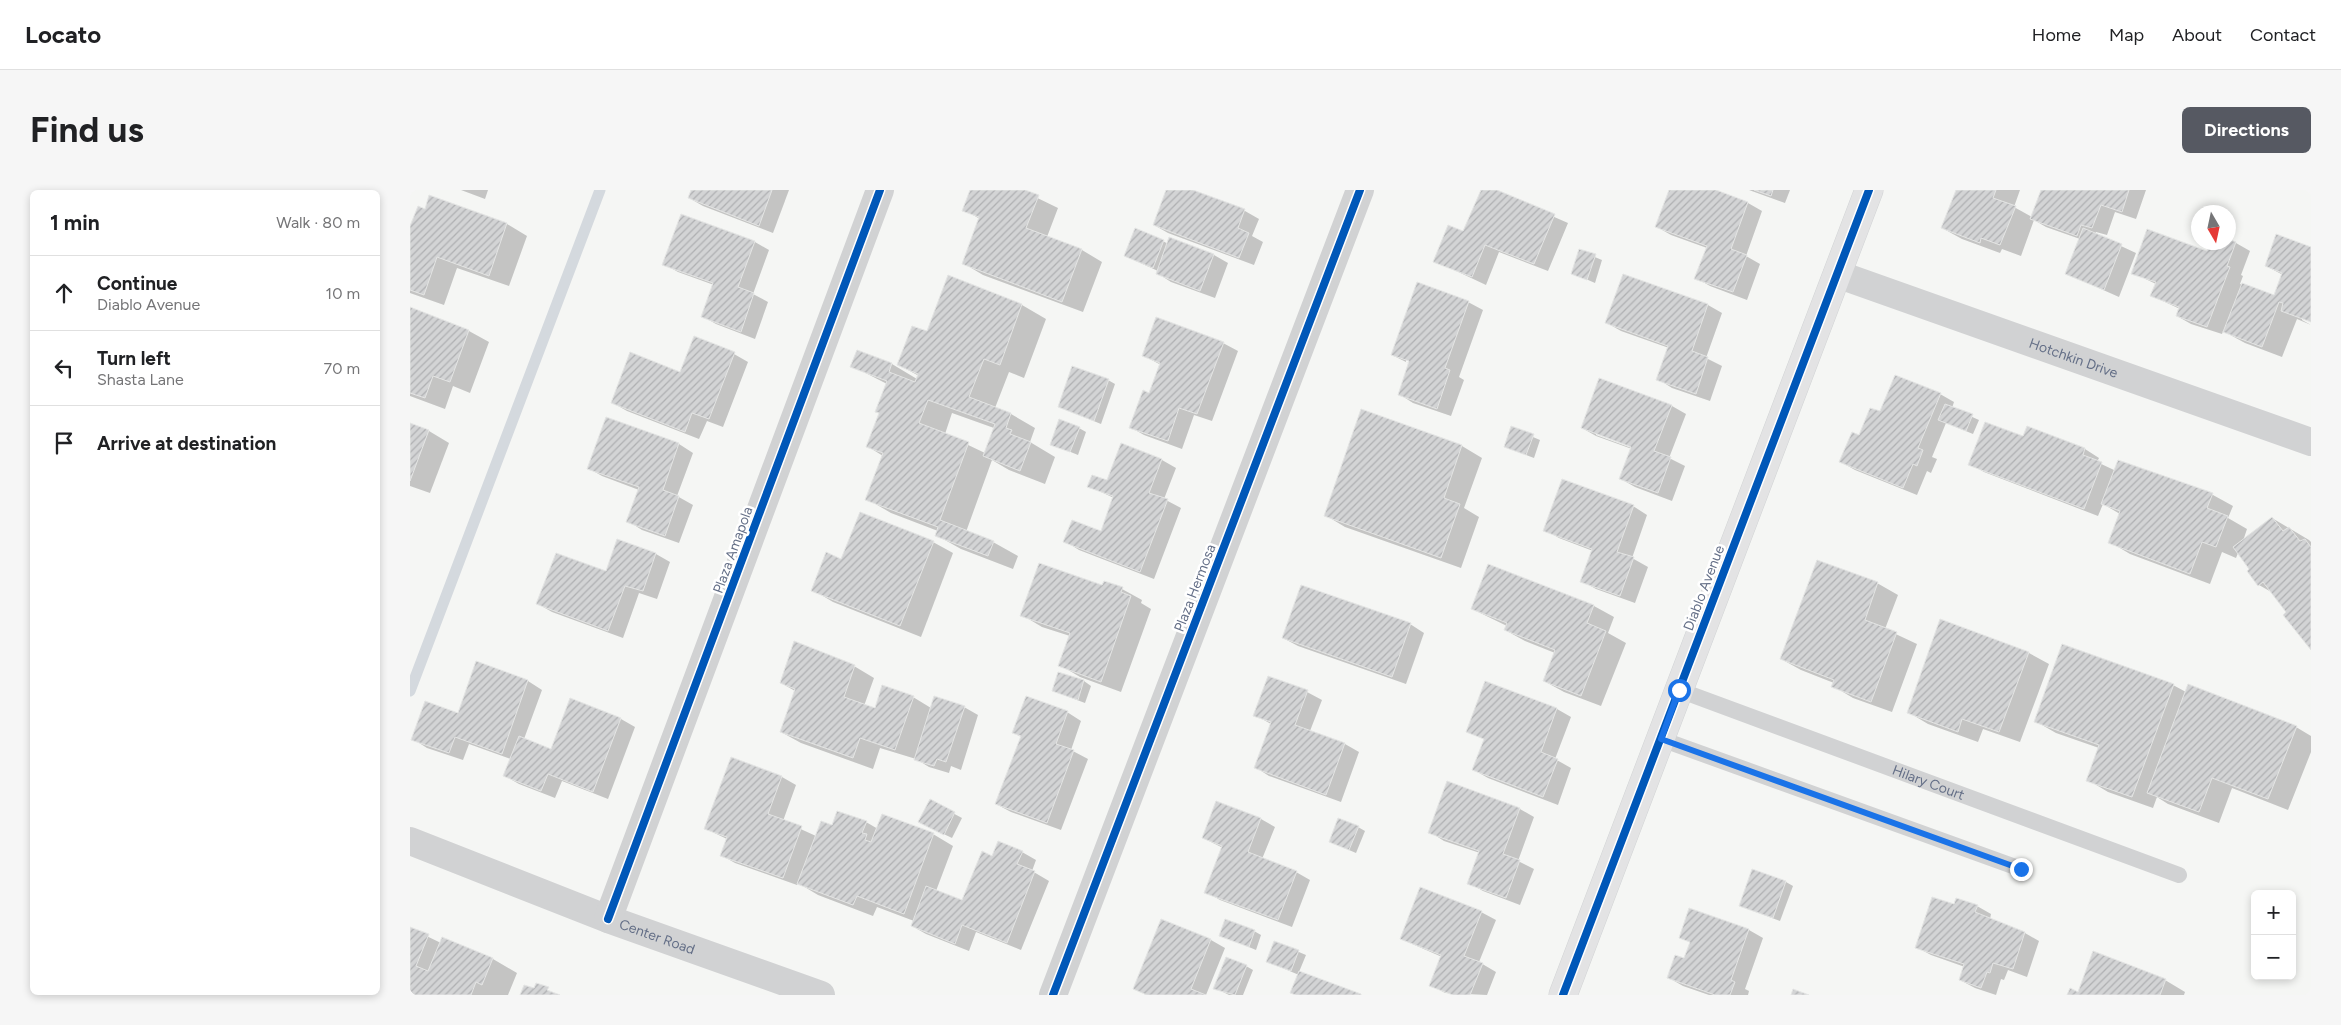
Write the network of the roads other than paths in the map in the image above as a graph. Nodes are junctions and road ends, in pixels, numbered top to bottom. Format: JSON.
{"nodes":[{"id":1,"x":880,"y":190,"type":"edge"},
{"id":2,"x":1360,"y":190,"type":"edge"},
{"id":3,"x":1869,"y":190,"type":"edge"},
{"id":4,"x":1837,"y":274,"type":"junction"},
{"id":5,"x":2311,"y":442,"type":"edge"},
{"id":6,"x":1679,"y":690,"type":"junction"},
{"id":7,"x":1661,"y":739,"type":"junction"},
{"id":8,"x":410,"y":842,"type":"edge"},
{"id":9,"x":2021,"y":869,"type":"dead end"},
{"id":10,"x":2179,"y":875,"type":"dead end"},
{"id":11,"x":608,"y":919,"type":"junction"},
{"id":12,"x":821,"y":995,"type":"edge"},
{"id":13,"x":1053,"y":995,"type":"edge"},
{"id":14,"x":1563,"y":995,"type":"edge"}],
"edges":[{"from":1,"to":11,"type":"street","name":"Plaza Amapola"},
{"from":2,"to":13,"type":"street","name":"Plaza Hermosa"},
{"from":3,"to":4,"type":"street","name":"Diablo Avenue"},
{"from":4,"to":5,"type":"street","name":"Hotchkin Drive"},
{"from":4,"to":6,"type":"street","name":"Diablo Avenue"},
{"from":6,"to":7,"type":"street","name":"Diablo Avenue"},
{"from":6,"to":10,"type":"lane","name":"Hilary Court"},
{"from":7,"to":9,"type":"lane"},
{"from":7,"to":14,"type":"street","name":"Diablo Avenue"},
{"from":8,"to":11,"type":"street","name":"Center Road"},
{"from":11,"to":12,"type":"street","name":"Center Road"}]}
